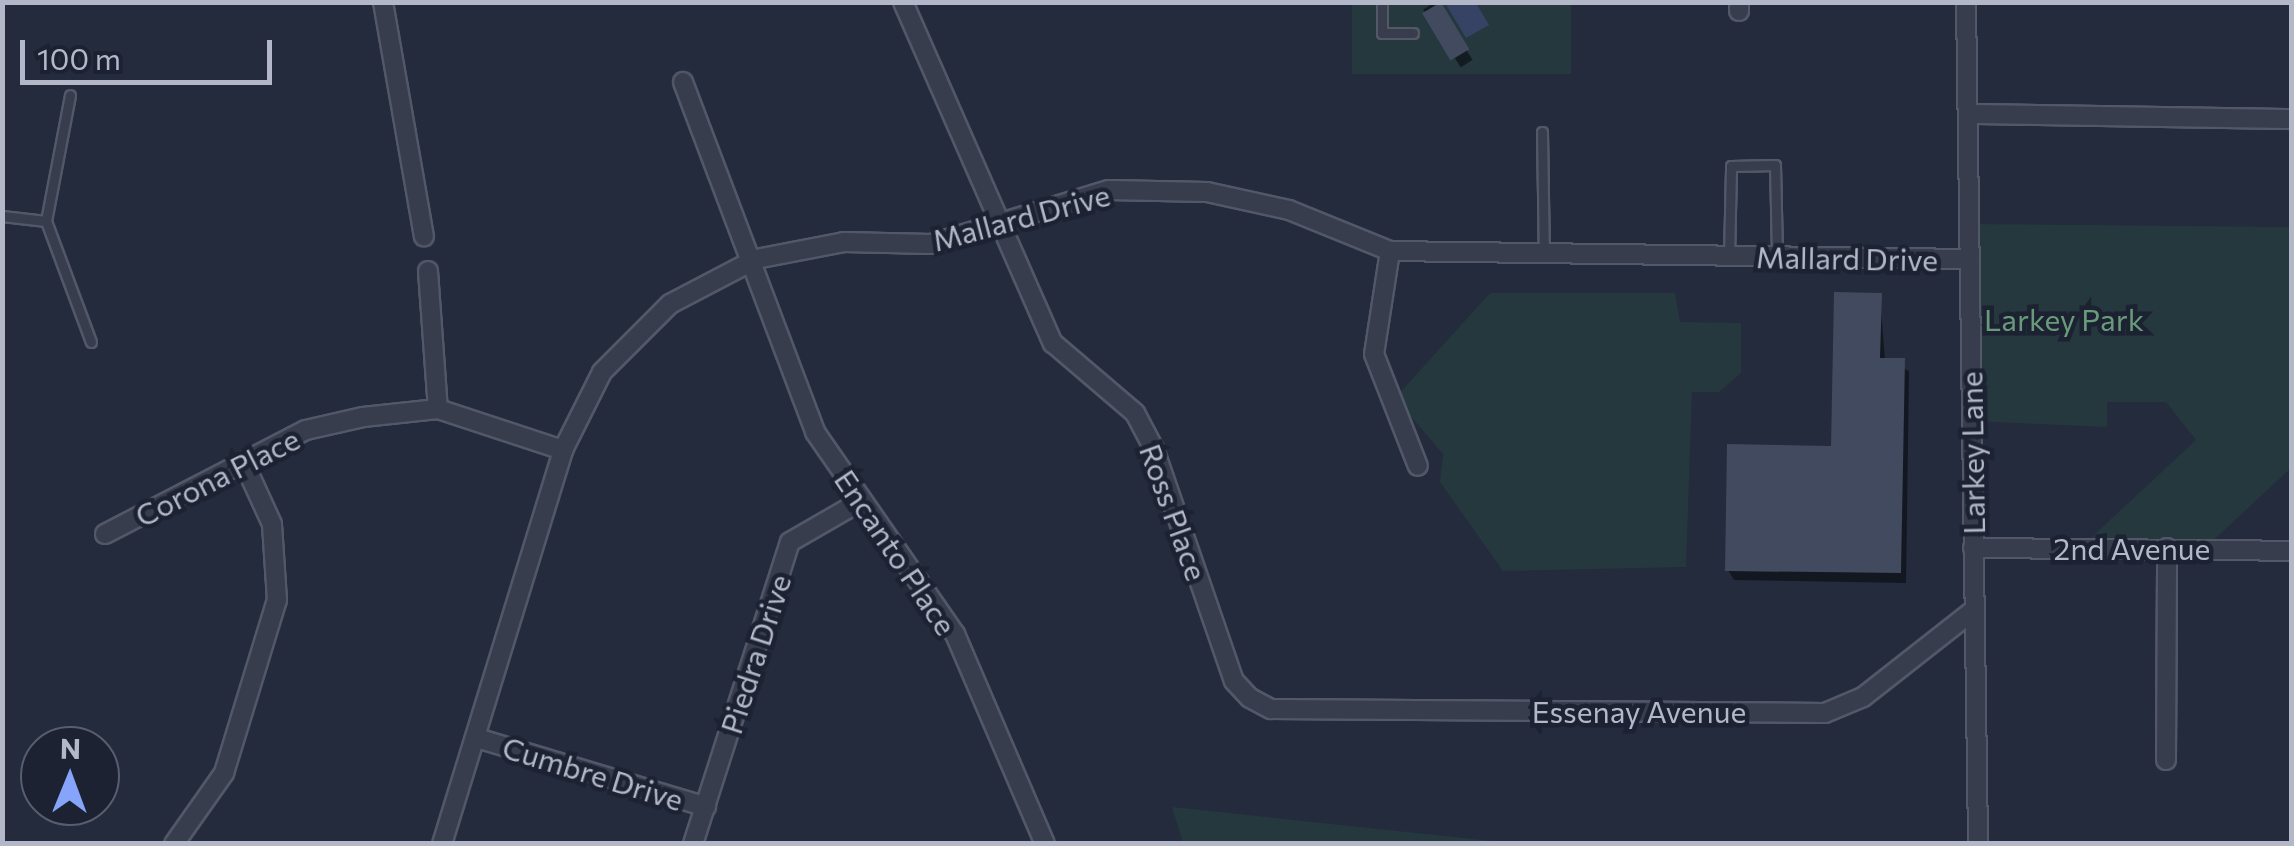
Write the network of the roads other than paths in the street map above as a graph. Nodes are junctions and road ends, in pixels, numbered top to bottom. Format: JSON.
{"nodes":[{"id":1,"x":384,"y":2,"type":"edge"},
{"id":2,"x":903,"y":2,"type":"edge"},
{"id":3,"x":1382,"y":2,"type":"edge"},
{"id":4,"x":1966,"y":2,"type":"edge"},
{"id":5,"x":1413,"y":33,"type":"dead end"},
{"id":6,"x":684,"y":82,"type":"dead end"},
{"id":7,"x":70,"y":96,"type":"dead end"},
{"id":8,"x":1970,"y":114,"type":"junction"},
{"id":9,"x":2292,"y":120,"type":"edge"},
{"id":10,"x":1542,"y":132,"type":"dead end"},
{"id":11,"x":2,"y":216,"type":"edge"},
{"id":12,"x":1000,"y":220,"type":"junction"},
{"id":13,"x":46,"y":221,"type":"junction"},
{"id":14,"x":424,"y":236,"type":"dead end"},
{"id":15,"x":1390,"y":251,"type":"junction"},
{"id":16,"x":1544,"y":255,"type":"junction"},
{"id":17,"x":1730,"y":257,"type":"junction"},
{"id":18,"x":1777,"y":258,"type":"junction"},
{"id":19,"x":756,"y":259,"type":"junction"},
{"id":20,"x":1970,"y":259,"type":"junction"},
{"id":21,"x":428,"y":271,"type":"dead end"},
{"id":22,"x":91,"y":342,"type":"dead end"},
{"id":23,"x":438,"y":409,"type":"junction"},
{"id":24,"x":564,"y":450,"type":"junction"},
{"id":25,"x":245,"y":466,"type":"junction"},
{"id":26,"x":1418,"y":466,"type":"dead end"},
{"id":27,"x":861,"y":501,"type":"junction"},
{"id":28,"x":105,"y":534,"type":"dead end"},
{"id":29,"x":1973,"y":548,"type":"junction"},
{"id":30,"x":2167,"y":548,"type":"junction"},
{"id":31,"x":2292,"y":551,"type":"edge"},
{"id":32,"x":1974,"y":610,"type":"junction"},
{"id":33,"x":1272,"y":709,"type":"joint"},
{"id":34,"x":480,"y":740,"type":"junction"},
{"id":35,"x":2166,"y":760,"type":"dead end"},
{"id":36,"x":706,"y":808,"type":"junction"},
{"id":37,"x":174,"y":844,"type":"edge"},
{"id":38,"x":442,"y":844,"type":"edge"},
{"id":39,"x":693,"y":844,"type":"edge"},
{"id":40,"x":1045,"y":844,"type":"edge"},
{"id":41,"x":1978,"y":844,"type":"edge"}],
"edges":[{"from":1,"to":14,"type":"street"},
{"from":2,"to":12,"type":"street","name":"Ross Place"},
{"from":3,"to":5,"type":"lane"},
{"from":4,"to":8,"type":"street","name":"Larkey Lane"},
{"from":6,"to":19,"type":"street","name":"Encanto Place"},
{"from":7,"to":13,"type":"lane"},
{"from":8,"to":9,"type":"street"},
{"from":8,"to":20,"type":"street","name":"Larkey Lane"},
{"from":10,"to":16,"type":"lane"},
{"from":11,"to":13,"type":"lane"},
{"from":12,"to":15,"type":"street","name":"Mallard Drive"},
{"from":12,"to":19,"type":"street","name":"Mallard Drive"},
{"from":12,"to":33,"type":"street","name":"Ross Place"},
{"from":13,"to":22,"type":"lane"},
{"from":15,"to":16,"type":"street","name":"Mallard Drive"},
{"from":15,"to":26,"type":"street"},
{"from":16,"to":17,"type":"street","name":"Mallard Drive"},
{"from":17,"to":18,"type":"street","name":"Mallard Drive"},
{"from":17,"to":18,"type":"lane"},
{"from":18,"to":20,"type":"street","name":"Mallard Drive"},
{"from":19,"to":24,"type":"street","name":"Mallard Drive"},
{"from":19,"to":27,"type":"street","name":"Encanto Place"},
{"from":20,"to":29,"type":"street","name":"Larkey Lane"},
{"from":21,"to":23,"type":"street"},
{"from":23,"to":24,"type":"street","name":"Corona Place"},
{"from":23,"to":25,"type":"street","name":"Corona Place"},
{"from":24,"to":34,"type":"street","name":"Mallard Drive"},
{"from":25,"to":28,"type":"street","name":"Corona Place"},
{"from":25,"to":37,"type":"street"},
{"from":27,"to":36,"type":"street","name":"Piedra Drive"},
{"from":27,"to":40,"type":"street","name":"Encanto Place"},
{"from":29,"to":30,"type":"street","name":"2nd Avenue"},
{"from":29,"to":32,"type":"street","name":"Larkey Lane"},
{"from":30,"to":31,"type":"street","name":"2nd Avenue"},
{"from":30,"to":35,"type":"street"},
{"from":32,"to":33,"type":"street","name":"Essenay Avenue"},
{"from":32,"to":41,"type":"street","name":"Larkey Lane"},
{"from":34,"to":36,"type":"street","name":"Cumbre Drive"},
{"from":34,"to":38,"type":"street","name":"Mallard Drive"},
{"from":36,"to":39,"type":"street","name":"Piedra Drive"}]}
